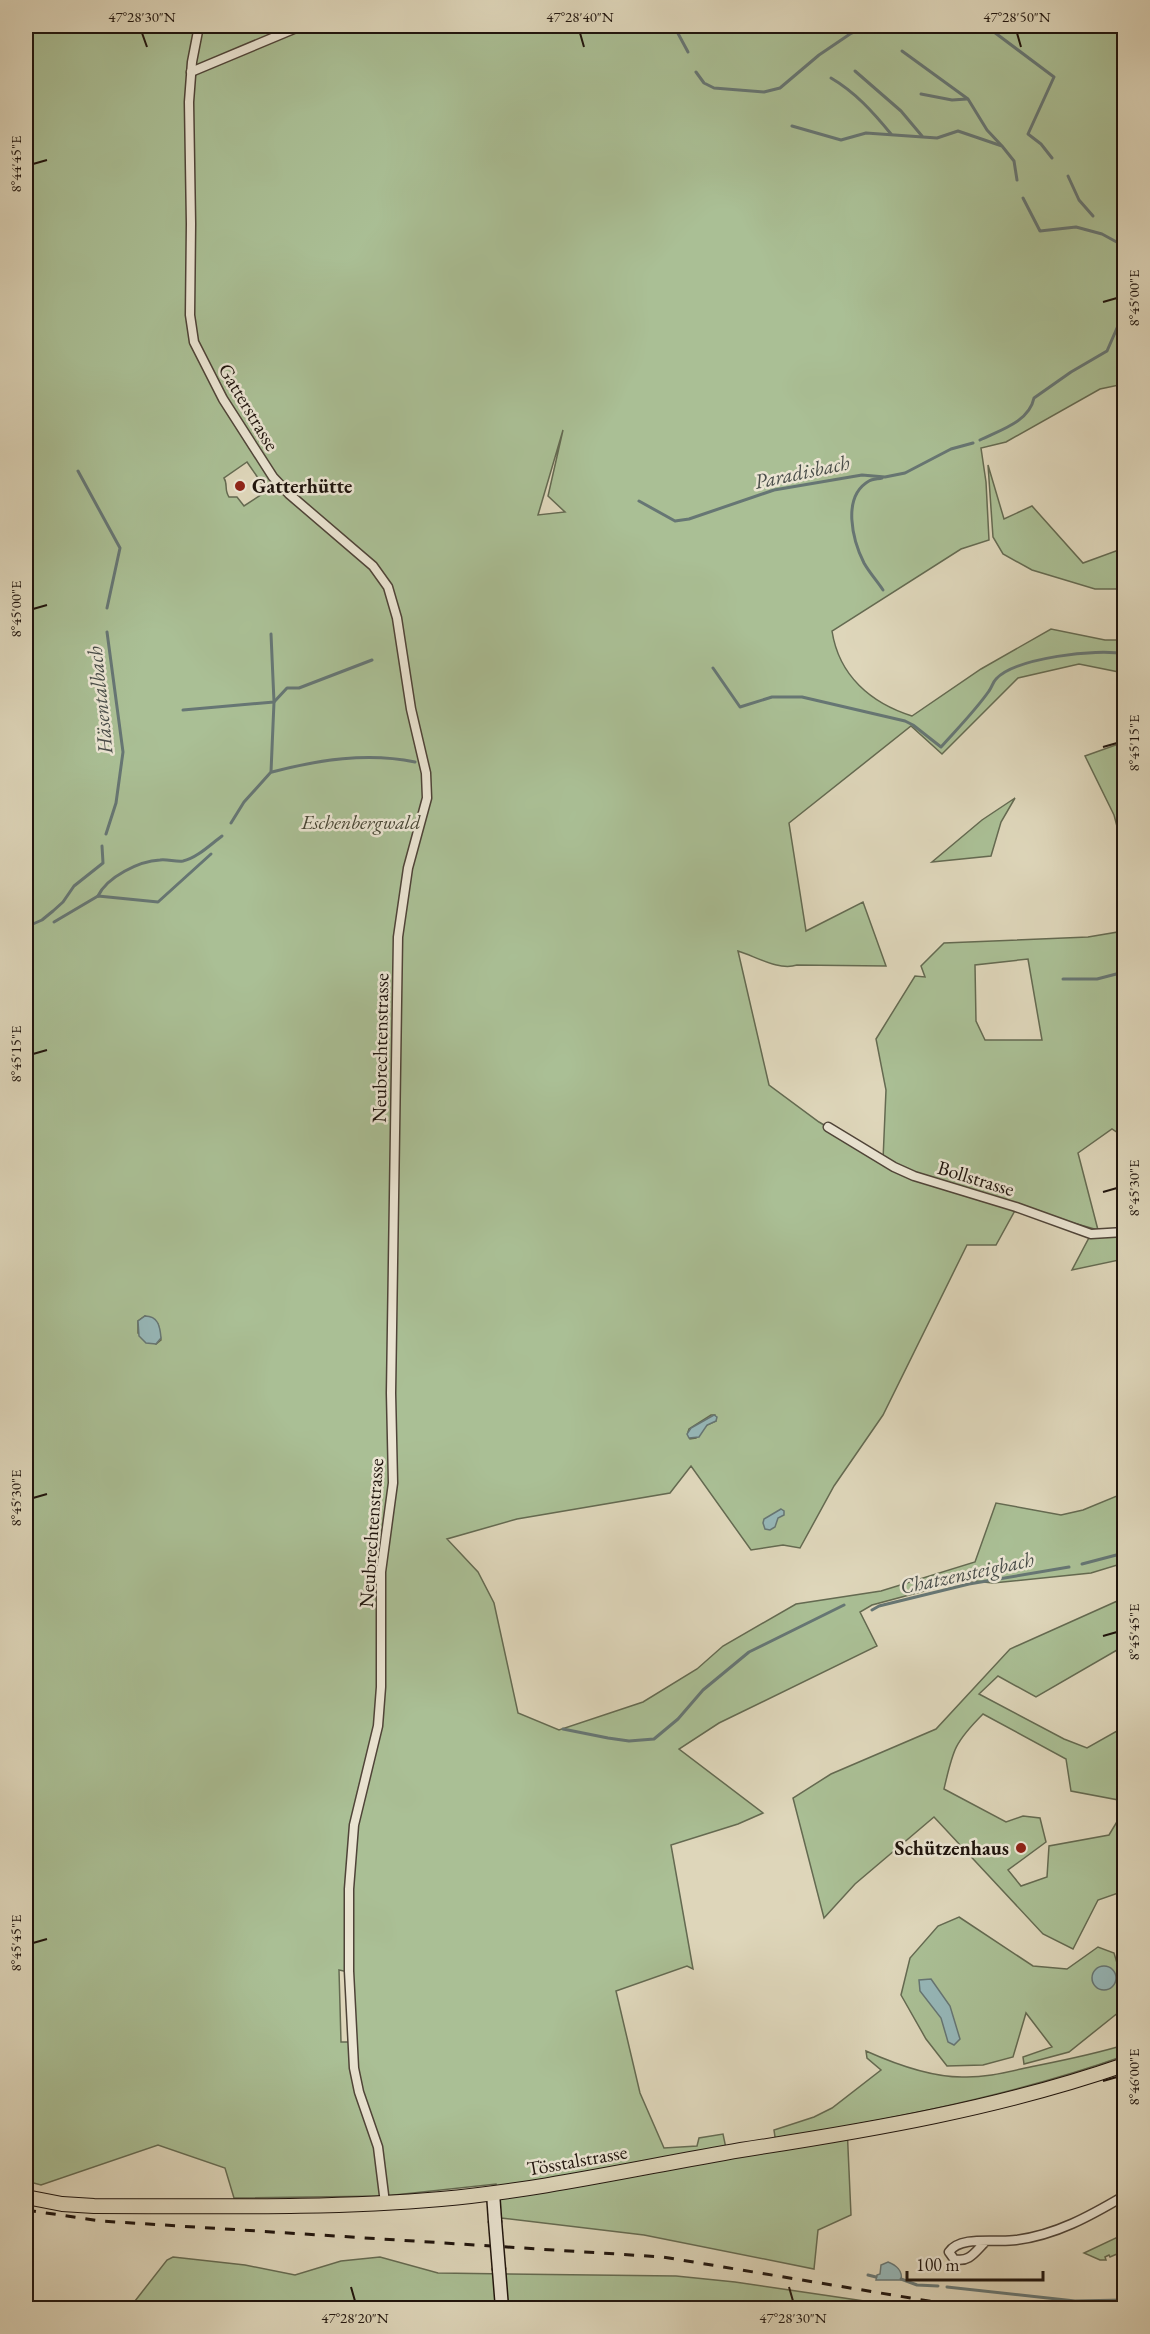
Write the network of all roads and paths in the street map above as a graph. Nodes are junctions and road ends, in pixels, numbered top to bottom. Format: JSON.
{"nodes":[{"id":1,"x":199,"y":26,"type":"edge"},
{"id":2,"x":301,"y":26,"type":"edge"},
{"id":3,"x":191,"y":72,"type":"junction"},
{"id":4,"x":419,"y":823,"type":"joint"},
{"id":5,"x":828,"y":1127,"type":"dead end"},
{"id":6,"x":1125,"y":1232,"type":"edge"},
{"id":7,"x":1125,"y":2065,"type":"edge"},
{"id":8,"x":493,"y":2193,"type":"junction"},
{"id":9,"x":1125,"y":2196,"type":"edge"},
{"id":10,"x":27,"y":2200,"type":"edge"},
{"id":11,"x":385,"y":2203,"type":"junction"},
{"id":12,"x":985,"y":2242,"type":"dead end"},
{"id":13,"x":502,"y":2308,"type":"edge"}],
"edges":[{"from":1,"to":3,"type":"street","name":"Gatterstrasse"},
{"from":2,"to":3,"type":"street"},
{"from":3,"to":4,"type":"street","name":"Gatterstrasse"},
{"from":4,"to":11,"type":"street","name":"Neubrechtenstrasse"},
{"from":5,"to":6,"type":"street","name":"Bollstrasse"},
{"from":7,"to":8,"type":"main road","name":"Tösstalstrasse"},
{"from":8,"to":11,"type":"main road","name":"Tösstalstrasse"},
{"from":8,"to":13,"type":"street","bridge":true},
{"from":9,"to":12,"type":"street"},
{"from":10,"to":11,"type":"main road","name":"Tösstalstrasse"}]}
